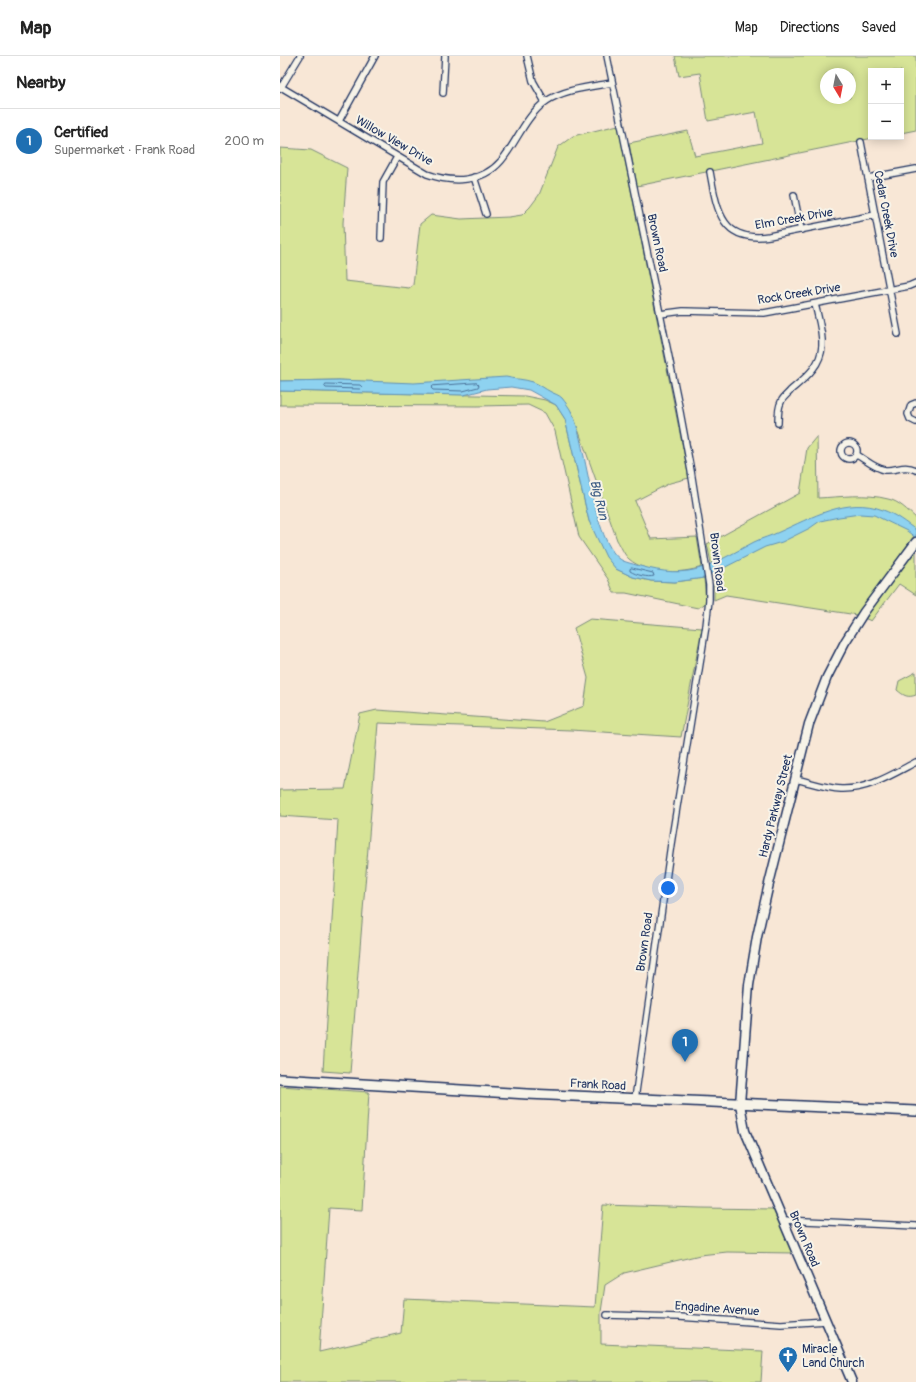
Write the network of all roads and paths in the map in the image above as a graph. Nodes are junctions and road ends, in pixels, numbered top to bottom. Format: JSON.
{"nodes":[{"id":1,"x":300,"y":56,"type":"edge"},
{"id":2,"x":375,"y":56,"type":"edge"},
{"id":3,"x":445,"y":56,"type":"edge"},
{"id":4,"x":527,"y":56,"type":"edge"},
{"id":5,"x":607,"y":56,"type":"edge"},
{"id":6,"x":612,"y":83,"type":"junction"},
{"id":7,"x":280,"y":88,"type":"edge"},
{"id":8,"x":443,"y":93,"type":"dead end"},
{"id":9,"x":545,"y":102,"type":"junction"},
{"id":10,"x":339,"y":121,"type":"junction"},
{"id":11,"x":861,"y":142,"type":"dead end"},
{"id":12,"x":397,"y":157,"type":"junction"},
{"id":13,"x":916,"y":169,"type":"edge"},
{"id":14,"x":710,"y":172,"type":"dead end"},
{"id":15,"x":474,"y":178,"type":"junction"},
{"id":16,"x":868,"y":178,"type":"junction"},
{"id":17,"x":794,"y":195,"type":"dead end"},
{"id":18,"x":486,"y":214,"type":"dead end"},
{"id":19,"x":875,"y":215,"type":"junction"},
{"id":20,"x":801,"y":230,"type":"junction"},
{"id":21,"x":381,"y":238,"type":"dead end"},
{"id":22,"x":916,"y":283,"type":"edge"},
{"id":23,"x":889,"y":289,"type":"junction"},
{"id":24,"x":815,"y":304,"type":"junction"},
{"id":25,"x":660,"y":314,"type":"junction"},
{"id":26,"x":898,"y":334,"type":"dead end"},
{"id":27,"x":916,"y":403,"type":"edge"},
{"id":28,"x":916,"y":422,"type":"edge"},
{"id":29,"x":778,"y":423,"type":"dead end"},
{"id":30,"x":857,"y":455,"type":"dead end"},
{"id":31,"x":916,"y":470,"type":"edge"},
{"id":32,"x":915,"y":543,"type":"edge"},
{"id":33,"x":916,"y":762,"type":"edge"},
{"id":34,"x":795,"y":779,"type":"junction"},
{"id":35,"x":280,"y":1079,"type":"edge"},
{"id":36,"x":635,"y":1099,"type":"junction"},
{"id":37,"x":740,"y":1104,"type":"junction"},
{"id":38,"x":916,"y":1111,"type":"edge"},
{"id":39,"x":783,"y":1220,"type":"junction"},
{"id":40,"x":916,"y":1226,"type":"edge"},
{"id":41,"x":607,"y":1315,"type":"dead end"},
{"id":42,"x":826,"y":1322,"type":"junction"},
{"id":43,"x":852,"y":1382,"type":"edge"}],
"edges":[{"from":1,"to":7,"type":"street"},
{"from":2,"to":10,"type":"street"},
{"from":3,"to":8,"type":"street"},
{"from":4,"to":9,"type":"street"},
{"from":5,"to":6,"type":"street","name":"Brown Road"},
{"from":6,"to":9,"type":"street","name":"Willow View Drive"},
{"from":6,"to":25,"type":"street","name":"Brown Road"},
{"from":7,"to":10,"type":"street","name":"Willow View Drive"},
{"from":9,"to":15,"type":"street","name":"Willow View Drive"},
{"from":10,"to":12,"type":"street","name":"Willow View Drive"},
{"from":11,"to":16,"type":"street","name":"Cedar Creek Drive"},
{"from":12,"to":15,"type":"street","name":"Willow View Drive"},
{"from":12,"to":21,"type":"street"},
{"from":13,"to":16,"type":"street"},
{"from":14,"to":20,"type":"street","name":"Elm Creek Drive"},
{"from":15,"to":18,"type":"street"},
{"from":16,"to":19,"type":"street","name":"Cedar Creek Drive"},
{"from":17,"to":20,"type":"street"},
{"from":19,"to":20,"type":"street","name":"Elm Creek Drive"},
{"from":19,"to":23,"type":"street","name":"Cedar Creek Drive"},
{"from":22,"to":23,"type":"street","name":"Rock Creek Drive"},
{"from":23,"to":24,"type":"street","name":"Rock Creek Drive"},
{"from":23,"to":26,"type":"street","name":"Cedar Creek Drive"},
{"from":24,"to":25,"type":"street","name":"Rock Creek Drive"},
{"from":24,"to":29,"type":"street"},
{"from":25,"to":36,"type":"street","name":"Brown Road"},
{"from":27,"to":28,"type":"street"},
{"from":30,"to":31,"type":"street"},
{"from":32,"to":34,"type":"main road","name":"Hardy Parkway Street"},
{"from":33,"to":34,"type":"street"},
{"from":34,"to":37,"type":"main road","name":"Hardy Parkway Street"},
{"from":35,"to":36,"type":"main road","name":"Frank Road"},
{"from":36,"to":37,"type":"main road","name":"Frank Road"},
{"from":37,"to":38,"type":"main road","name":"Frank Road"},
{"from":37,"to":39,"type":"main road","name":"Brown Road"},
{"from":39,"to":40,"type":"street"},
{"from":39,"to":42,"type":"main road","name":"Brown Road"},
{"from":41,"to":42,"type":"street","name":"Engadine Avenue"},
{"from":42,"to":43,"type":"main road","name":"Brown Road"}]}
